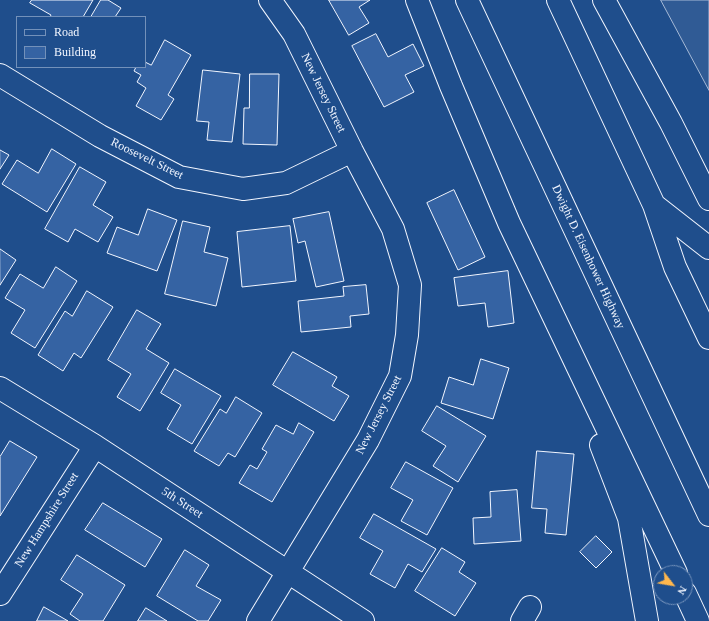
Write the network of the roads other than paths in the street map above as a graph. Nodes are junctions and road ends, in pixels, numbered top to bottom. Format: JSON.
{"nodes":[{"id":1,"x":270,"y":0,"type":"edge"},
{"id":2,"x":417,"y":0,"type":"edge"},
{"id":3,"x":467,"y":0,"type":"edge"},
{"id":4,"x":558,"y":0,"type":"edge"},
{"id":5,"x":604,"y":0,"type":"edge"},
{"id":6,"x":0,"y":75,"type":"edge"},
{"id":7,"x":352,"y":151,"type":"junction"},
{"id":8,"x":709,"y":199,"type":"edge"},
{"id":9,"x":654,"y":205,"type":"junction"},
{"id":10,"x":709,"y":248,"type":"edge"},
{"id":11,"x":709,"y":338,"type":"edge"},
{"id":12,"x":0,"y":388,"type":"edge"},
{"id":13,"x":598,"y":408,"type":"junction"},
{"id":14,"x":94,"y":446,"type":"junction"},
{"id":15,"x":709,"y":515,"type":"edge"},
{"id":16,"x":672,"y":565,"type":"edge"},
{"id":17,"x":288,"y":573,"type":"junction"},
{"id":18,"x":0,"y":594,"type":"edge"},
{"id":19,"x":691,"y":605,"type":"edge"},
{"id":20,"x":258,"y":621,"type":"edge"},
{"id":21,"x":363,"y":621,"type":"edge"},
{"id":22,"x":647,"y":621,"type":"edge"},
{"id":23,"x":698,"y":621,"type":"edge"}],
"edges":[{"from":1,"to":7,"type":"main road","name":"New Jersey Street"},
{"from":2,"to":13,"type":"main road"},
{"from":3,"to":15,"type":"main road","name":"Dwight D. Eisenhower Highway"},
{"from":4,"to":9,"type":"main road"},
{"from":5,"to":8,"type":"main road"},
{"from":6,"to":7,"type":"main road","name":"Roosevelt Street"},
{"from":7,"to":17,"type":"main road","name":"New Jersey Street"},
{"from":9,"to":10,"type":"main road"},
{"from":9,"to":11,"type":"main road"},
{"from":12,"to":14,"type":"main road","name":"5th Street"},
{"from":13,"to":16,"type":"main road"},
{"from":13,"to":22,"type":"main road"},
{"from":14,"to":17,"type":"main road","name":"5th Street"},
{"from":14,"to":18,"type":"main road","name":"New Hampshire Street"},
{"from":17,"to":20,"type":"main road","name":"New Jersey Street"},
{"from":17,"to":21,"type":"main road","name":"5th Street"},
{"from":19,"to":23,"type":"main road"}]}
